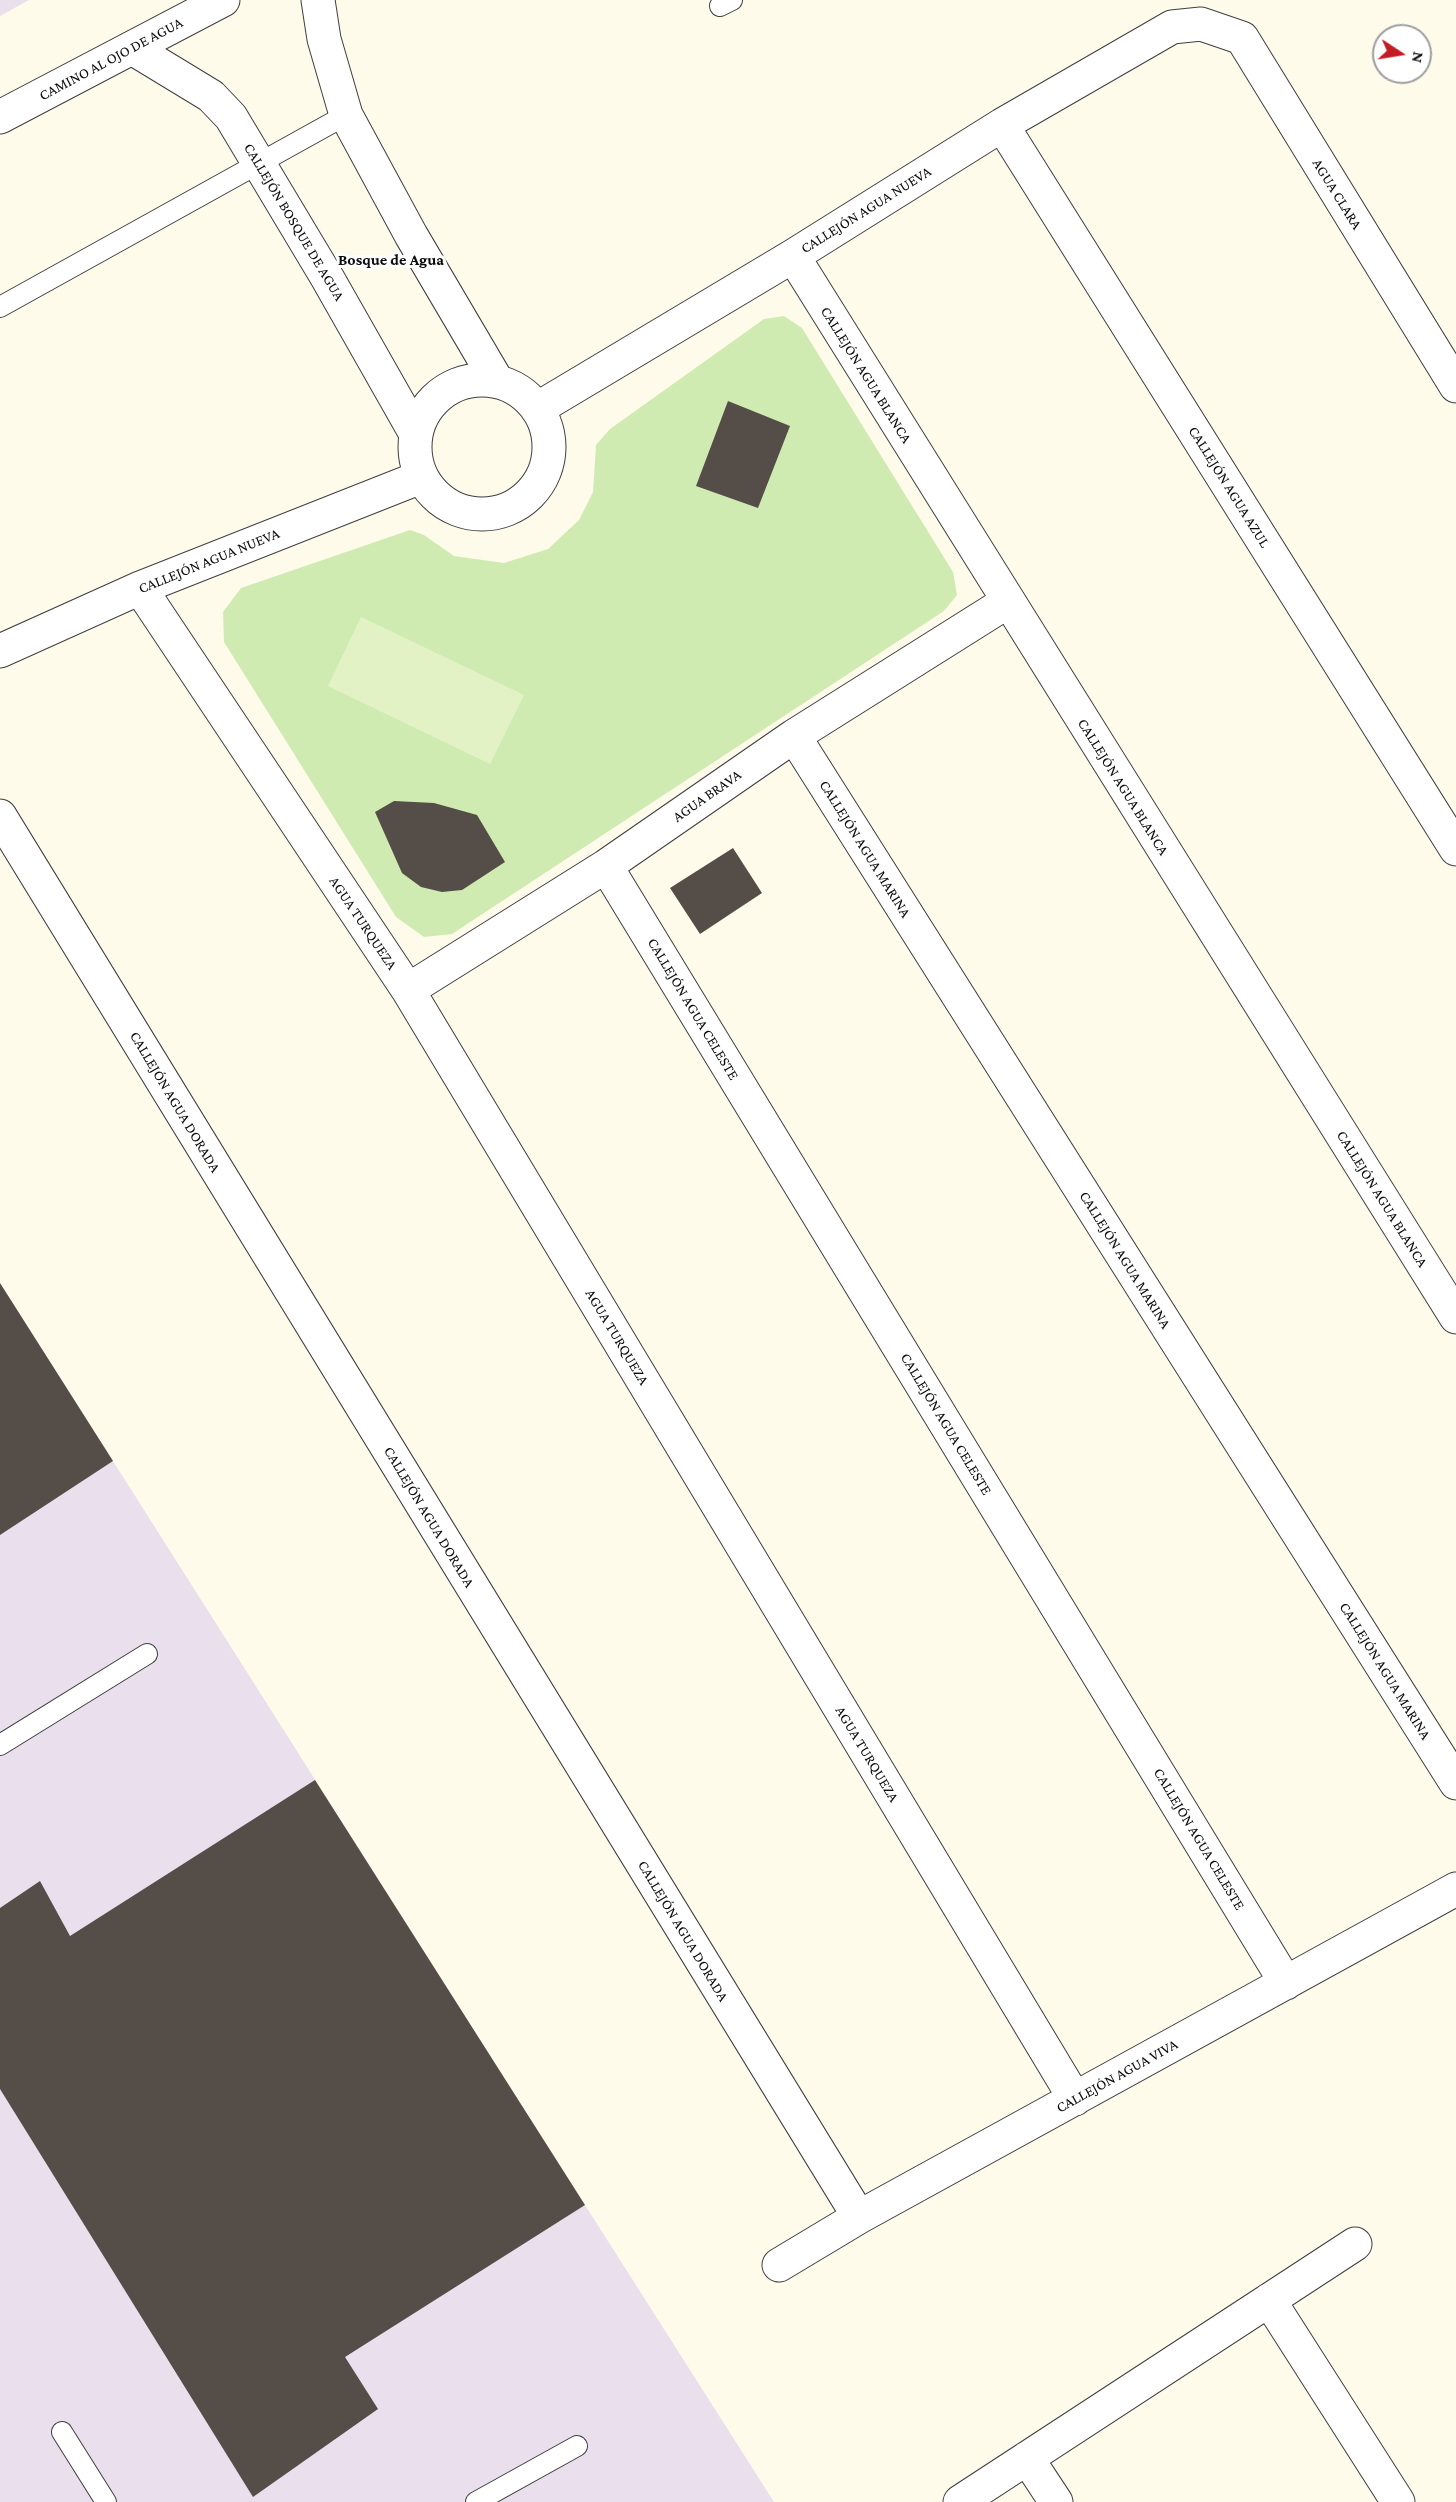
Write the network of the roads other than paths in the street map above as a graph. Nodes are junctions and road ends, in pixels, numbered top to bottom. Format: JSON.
{"nodes":[{"id":1,"x":223,"y":0,"type":"edge"},
{"id":2,"x":318,"y":0,"type":"edge"},
{"id":3,"x":1201,"y":24,"type":"joint"},
{"id":4,"x":132,"y":48,"type":"junction"},
{"id":5,"x":346,"y":115,"type":"junction"},
{"id":6,"x":0,"y":117,"type":"edge"},
{"id":7,"x":1002,"y":125,"type":"junction"},
{"id":8,"x":260,"y":164,"type":"junction"},
{"id":9,"x":793,"y":256,"type":"junction"},
{"id":10,"x":0,"y":307,"type":"edge"},
{"id":11,"x":497,"y":381,"type":"junction"},
{"id":12,"x":1456,"y":386,"type":"edge"},
{"id":13,"x":537,"y":409,"type":"junction"},
{"id":14,"x":416,"y":434,"type":"junction"},
{"id":15,"x":421,"y":477,"type":"junction"},
{"id":16,"x":140,"y":588,"type":"junction"},
{"id":17,"x":1007,"y":602,"type":"junction"},
{"id":18,"x":0,"y":651,"type":"edge"},
{"id":19,"x":794,"y":736,"type":"junction"},
{"id":20,"x":0,"y":816,"type":"edge"},
{"id":21,"x":1456,"y":849,"type":"edge"},
{"id":22,"x":606,"y":866,"type":"junction"},
{"id":23,"x":408,"y":990,"type":"junction"},
{"id":24,"x":1456,"y":1317,"type":"edge"},
{"id":25,"x":147,"y":1654,"type":"dead end"},
{"id":26,"x":0,"y":1745,"type":"edge"},
{"id":27,"x":1456,"y":1783,"type":"edge"},
{"id":28,"x":1456,"y":1889,"type":"edge"},
{"id":29,"x":1286,"y":1983,"type":"junction"},
{"id":30,"x":1075,"y":2099,"type":"junction"},
{"id":31,"x":859,"y":2217,"type":"junction"},
{"id":32,"x":1355,"y":2244,"type":"dead end"},
{"id":33,"x":779,"y":2265,"type":"dead end"},
{"id":34,"x":1269,"y":2300,"type":"junction"},
{"id":35,"x":62,"y":2432,"type":"dead end"},
{"id":36,"x":577,"y":2446,"type":"dead end"},
{"id":37,"x":1027,"y":2458,"type":"junction"},
{"id":38,"x":106,"y":2502,"type":"edge"},
{"id":39,"x":476,"y":2502,"type":"edge"},
{"id":40,"x":960,"y":2502,"type":"edge"},
{"id":41,"x":1056,"y":2502,"type":"edge"},
{"id":42,"x":1398,"y":2502,"type":"edge"}],
"edges":[{"from":1,"to":4,"type":"street","name":"CAMINO AL OJO DE AGUA"},
{"from":2,"to":5,"type":"street"},
{"from":3,"to":7,"type":"street","name":"CALLEJÓN AGUA NUEVA"},
{"from":3,"to":12,"type":"street","name":"AGUA CLARA"},
{"from":4,"to":6,"type":"street","name":"CAMINO AL OJO DE AGUA"},
{"from":4,"to":8,"type":"street","name":"CALLEJÓN BOSQUE DE AGUA"},
{"from":5,"to":8,"type":"lane"},
{"from":5,"to":11,"type":"street"},
{"from":7,"to":9,"type":"street","name":"CALLEJÓN AGUA NUEVA"},
{"from":7,"to":21,"type":"street","name":"CALLEJÓN AGUA AZUL"},
{"from":8,"to":10,"type":"lane"},
{"from":8,"to":14,"type":"street","name":"CALLEJÓN BOSQUE DE AGUA"},
{"from":9,"to":13,"type":"street","name":"CALLEJÓN AGUA NUEVA"},
{"from":9,"to":17,"type":"street","name":"CALLEJÓN AGUA BLANCA"},
{"from":11,"to":13,"type":"street"},
{"from":11,"to":14,"type":"street"},
{"from":13,"to":15,"type":"street"},
{"from":14,"to":15,"type":"street"},
{"from":15,"to":16,"type":"street","name":"CALLEJÓN AGUA NUEVA"},
{"from":16,"to":18,"type":"street","name":"CALLEJÓN AGUA NUEVA"},
{"from":16,"to":23,"type":"street","name":"AGUA TURQUEZA"},
{"from":17,"to":19,"type":"street","name":"AGUA BRAVA"},
{"from":17,"to":24,"type":"street","name":"CALLEJÓN AGUA BLANCA"},
{"from":19,"to":22,"type":"street","name":"AGUA BRAVA"},
{"from":19,"to":27,"type":"street","name":"CALLEJÓN AGUA MARINA"},
{"from":20,"to":31,"type":"street","name":"CALLEJÓN AGUA DORADA"},
{"from":22,"to":23,"type":"street","name":"AGUA BRAVA"},
{"from":22,"to":29,"type":"street","name":"CALLEJÓN AGUA CELESTE"},
{"from":23,"to":30,"type":"street","name":"AGUA TURQUEZA"},
{"from":25,"to":26,"type":"lane"},
{"from":28,"to":29,"type":"street","name":"CALLEJÓN AGUA VIVA"},
{"from":29,"to":30,"type":"street","name":"CALLEJÓN AGUA VIVA"},
{"from":30,"to":31,"type":"street","name":"CALLEJÓN AGUA VIVA"},
{"from":31,"to":33,"type":"street","name":"CALLEJÓN AGUA VIVA"},
{"from":32,"to":34,"type":"street"},
{"from":34,"to":37,"type":"street"},
{"from":34,"to":42,"type":"street"},
{"from":35,"to":38,"type":"lane"},
{"from":36,"to":39,"type":"lane"},
{"from":37,"to":40,"type":"street"},
{"from":37,"to":41,"type":"street"}]}
